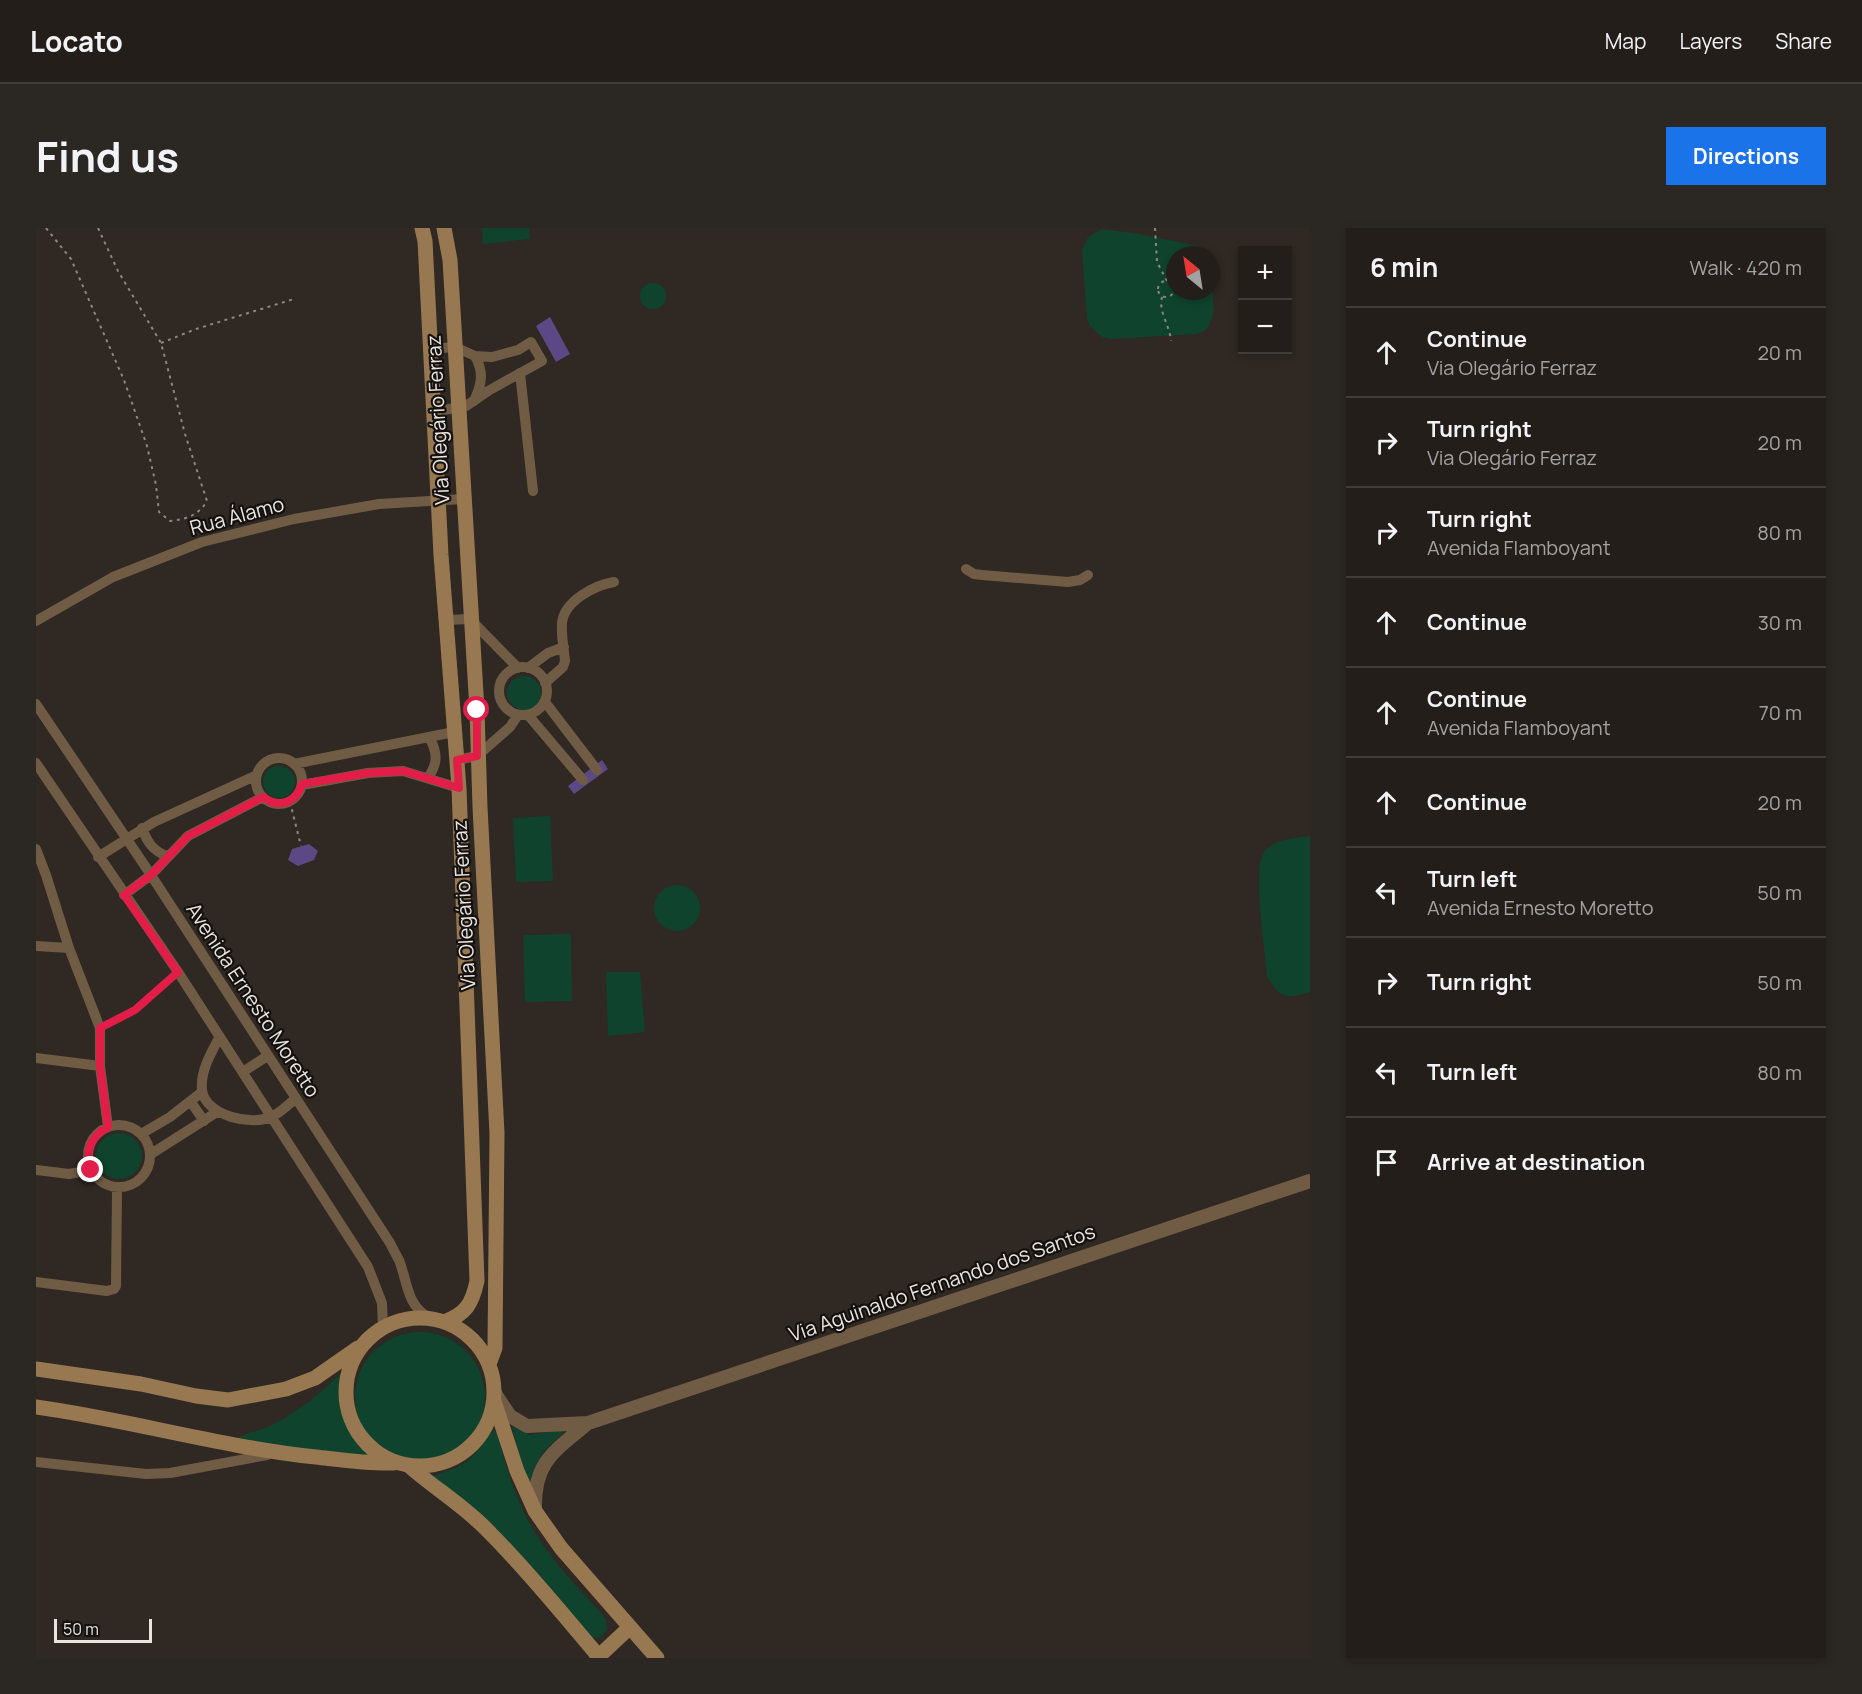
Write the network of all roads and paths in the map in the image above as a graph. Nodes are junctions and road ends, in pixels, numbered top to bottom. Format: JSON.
{"nodes":[{"id":1,"x":46,"y":228,"type":"edge"},
{"id":2,"x":98,"y":228,"type":"edge"},
{"id":3,"x":422,"y":228,"type":"edge"},
{"id":4,"x":444,"y":228,"type":"edge"},
{"id":5,"x":1155,"y":228,"type":"edge"},
{"id":6,"x":1166,"y":279,"type":"edge"},
{"id":7,"x":1166,"y":282,"type":"edge"},
{"id":8,"x":1162,"y":297,"type":"junction"},
{"id":9,"x":1166,"y":297,"type":"edge"},
{"id":10,"x":294,"y":299,"type":"dead end"},
{"id":11,"x":1171,"y":341,"type":"dead end"},
{"id":12,"x":161,"y":342,"type":"junction"},
{"id":13,"x":455,"y":347,"type":"junction"},
{"id":14,"x":430,"y":349,"type":"junction"},
{"id":15,"x":475,"y":356,"type":"junction"},
{"id":16,"x":520,"y":373,"type":"junction"},
{"id":17,"x":474,"y":401,"type":"junction"},
{"id":18,"x":459,"y":408,"type":"junction"},
{"id":19,"x":433,"y":412,"type":"junction"},
{"id":20,"x":533,"y":491,"type":"dead end"},
{"id":21,"x":463,"y":499,"type":"junction"},
{"id":22,"x":438,"y":501,"type":"junction"},
{"id":23,"x":966,"y":569,"type":"dead end"},
{"id":24,"x":1088,"y":575,"type":"dead end"},
{"id":25,"x":614,"y":582,"type":"dead end"},
{"id":26,"x":470,"y":619,"type":"junction"},
{"id":27,"x":446,"y":620,"type":"junction"},
{"id":28,"x":36,"y":621,"type":"edge"},
{"id":29,"x":564,"y":647,"type":"junction"},
{"id":30,"x":523,"y":668,"type":"junction"},
{"id":31,"x":545,"y":683,"type":"junction"},
{"id":32,"x":544,"y":702,"type":"junction"},
{"id":33,"x":36,"y":704,"type":"edge"},
{"id":34,"x":523,"y":715,"type":"junction"},
{"id":35,"x":454,"y":732,"type":"junction"},
{"id":36,"x":429,"y":737,"type":"junction"},
{"id":37,"x":477,"y":756,"type":"junction"},
{"id":38,"x":457,"y":760,"type":"junction"},
{"id":39,"x":36,"y":763,"type":"edge"},
{"id":40,"x":294,"y":764,"type":"junction"},
{"id":41,"x":597,"y":770,"type":"dead end"},
{"id":42,"x":258,"y":776,"type":"junction"},
{"id":43,"x":428,"y":778,"type":"junction"},
{"id":44,"x":583,"y":780,"type":"dead end"},
{"id":45,"x":302,"y":784,"type":"junction"},
{"id":46,"x":459,"y":788,"type":"junction"},
{"id":47,"x":263,"y":797,"type":"junction"},
{"id":48,"x":290,"y":802,"type":"junction"},
{"id":49,"x":142,"y":828,"type":"junction"},
{"id":50,"x":125,"y":838,"type":"junction"},
{"id":51,"x":301,"y":846,"type":"dead end"},
{"id":52,"x":36,"y":849,"type":"edge"},
{"id":53,"x":167,"y":856,"type":"junction"},
{"id":54,"x":98,"y":857,"type":"junction"},
{"id":55,"x":151,"y":875,"type":"junction"},
{"id":56,"x":124,"y":895,"type":"junction"},
{"id":57,"x":36,"y":946,"type":"edge"},
{"id":58,"x":69,"y":948,"type":"junction"},
{"id":59,"x":178,"y":972,"type":"junction"},
{"id":60,"x":100,"y":1028,"type":"junction"},
{"id":61,"x":219,"y":1038,"type":"junction"},
{"id":62,"x":267,"y":1056,"type":"junction"},
{"id":63,"x":36,"y":1058,"type":"edge"},
{"id":64,"x":100,"y":1066,"type":"junction"},
{"id":65,"x":243,"y":1072,"type":"junction"},
{"id":66,"x":202,"y":1092,"type":"junction"},
{"id":67,"x":295,"y":1099,"type":"junction"},
{"id":68,"x":190,"y":1102,"type":"junction"},
{"id":69,"x":217,"y":1112,"type":"junction"},
{"id":70,"x":271,"y":1118,"type":"junction"},
{"id":71,"x":204,"y":1121,"type":"junction"},
{"id":72,"x":108,"y":1127,"type":"junction"},
{"id":73,"x":141,"y":1134,"type":"junction"},
{"id":74,"x":151,"y":1154,"type":"junction"},
{"id":75,"x":36,"y":1170,"type":"edge"},
{"id":76,"x":91,"y":1170,"type":"junction"},
{"id":77,"x":1310,"y":1181,"type":"edge"},
{"id":78,"x":117,"y":1188,"type":"junction"},
{"id":79,"x":36,"y":1282,"type":"edge"},
{"id":80,"x":436,"y":1320,"type":"junction"},
{"id":81,"x":383,"y":1328,"type":"junction"},
{"id":82,"x":363,"y":1345,"type":"junction"},
{"id":83,"x":489,"y":1364,"type":"junction"},
{"id":84,"x":36,"y":1369,"type":"edge"},
{"id":85,"x":494,"y":1396,"type":"junction"},
{"id":86,"x":36,"y":1407,"type":"edge"},
{"id":87,"x":588,"y":1423,"type":"junction"},
{"id":88,"x":283,"y":1454,"type":"junction"},
{"id":89,"x":36,"y":1461,"type":"edge"},
{"id":90,"x":402,"y":1464,"type":"junction"},
{"id":91,"x":535,"y":1511,"type":"junction"},
{"id":92,"x":630,"y":1627,"type":"junction"},
{"id":93,"x":599,"y":1658,"type":"edge"},
{"id":94,"x":657,"y":1658,"type":"edge"}],
"edges":[{"from":1,"to":12,"type":"path"},
{"from":2,"to":12,"type":"path"},
{"from":3,"to":14,"type":"main road","name":"Via Olegário Ferraz"},
{"from":4,"to":13,"type":"main road","name":"Via Olegário Ferraz"},
{"from":5,"to":6,"type":"path"},
{"from":7,"to":8,"type":"path"},
{"from":8,"to":9,"type":"path"},
{"from":8,"to":11,"type":"path"},
{"from":10,"to":12,"type":"path"},
{"from":13,"to":14,"type":"street"},
{"from":13,"to":15,"type":"street"},
{"from":13,"to":18,"type":"main road","name":"Via Olegário Ferraz"},
{"from":14,"to":19,"type":"main road","name":"Via Olegário Ferraz"},
{"from":15,"to":16,"type":"street"},
{"from":15,"to":17,"type":"street"},
{"from":16,"to":17,"type":"street"},
{"from":16,"to":20,"type":"street"},
{"from":17,"to":18,"type":"street"},
{"from":18,"to":19,"type":"street"},
{"from":18,"to":21,"type":"main road","name":"Via Olegário Ferraz"},
{"from":19,"to":22,"type":"main road","name":"Via Olegário Ferraz"},
{"from":21,"to":22,"type":"street","name":"Rua Álamo"},
{"from":21,"to":26,"type":"main road","name":"Via Olegário Ferraz"},
{"from":22,"to":27,"type":"main road","name":"Via Olegário Ferraz"},
{"from":22,"to":28,"type":"street","name":"Rua Álamo"},
{"from":23,"to":24,"type":"street"},
{"from":25,"to":29,"type":"street"},
{"from":26,"to":27,"type":"street"},
{"from":26,"to":30,"type":"street"},
{"from":26,"to":37,"type":"main road","name":"Via Olegário Ferraz"},
{"from":27,"to":35,"type":"main road","name":"Via Olegário Ferraz"},
{"from":29,"to":30,"type":"street"},
{"from":29,"to":31,"type":"street"},
{"from":30,"to":31,"type":"street"},
{"from":30,"to":34,"type":"street"},
{"from":31,"to":32,"type":"street"},
{"from":32,"to":34,"type":"street"},
{"from":32,"to":41,"type":"street"},
{"from":33,"to":50,"type":"street","name":"Avenida Ernesto Moretto"},
{"from":34,"to":37,"type":"street"},
{"from":34,"to":44,"type":"street"},
{"from":35,"to":36,"type":"street"},
{"from":35,"to":38,"type":"main road","name":"Via Olegário Ferraz"},
{"from":36,"to":40,"type":"street"},
{"from":36,"to":43,"type":"street"},
{"from":37,"to":38,"type":"street"},
{"from":37,"to":83,"type":"main road","name":"Via Olegário Ferraz"},
{"from":38,"to":46,"type":"main road","name":"Via Olegário Ferraz"},
{"from":39,"to":54,"type":"street"},
{"from":40,"to":42,"type":"street"},
{"from":40,"to":45,"type":"street"},
{"from":42,"to":47,"type":"street"},
{"from":42,"to":49,"type":"street"},
{"from":43,"to":45,"type":"street"},
{"from":43,"to":46,"type":"street"},
{"from":45,"to":48,"type":"street"},
{"from":46,"to":80,"type":"main road","name":"Via Olegário Ferraz"},
{"from":47,"to":48,"type":"street"},
{"from":47,"to":53,"type":"street"},
{"from":48,"to":51,"type":"path"},
{"from":49,"to":50,"type":"street"},
{"from":49,"to":53,"type":"street"},
{"from":50,"to":54,"type":"street"},
{"from":50,"to":55,"type":"street","name":"Avenida Ernesto Moretto"},
{"from":52,"to":58,"type":"street"},
{"from":53,"to":55,"type":"street"},
{"from":54,"to":56,"type":"street"},
{"from":55,"to":56,"type":"street"},
{"from":55,"to":62,"type":"street","name":"Avenida Ernesto Moretto"},
{"from":56,"to":59,"type":"street"},
{"from":57,"to":58,"type":"street"},
{"from":58,"to":60,"type":"street"},
{"from":59,"to":60,"type":"lane"},
{"from":59,"to":61,"type":"street"},
{"from":60,"to":64,"type":"street"},
{"from":61,"to":65,"type":"street"},
{"from":61,"to":66,"type":"street"},
{"from":62,"to":65,"type":"street"},
{"from":62,"to":67,"type":"street","name":"Avenida Ernesto Moretto"},
{"from":63,"to":64,"type":"street"},
{"from":64,"to":72,"type":"street"},
{"from":65,"to":70,"type":"street"},
{"from":66,"to":68,"type":"street"},
{"from":66,"to":69,"type":"street"},
{"from":67,"to":70,"type":"street"},
{"from":67,"to":80,"type":"street","name":"Avenida Ernesto Moretto"},
{"from":68,"to":71,"type":"street"},
{"from":68,"to":73,"type":"street"},
{"from":69,"to":70,"type":"street"},
{"from":69,"to":71,"type":"street"},
{"from":70,"to":81,"type":"street"},
{"from":71,"to":74,"type":"street"},
{"from":72,"to":73,"type":"street"},
{"from":72,"to":76,"type":"street"},
{"from":73,"to":74,"type":"street"},
{"from":74,"to":78,"type":"street"},
{"from":75,"to":76,"type":"street"},
{"from":76,"to":78,"type":"street"},
{"from":77,"to":87,"type":"street","name":"Via Aguinaldo Fernando dos Santos"},
{"from":78,"to":79,"type":"street"},
{"from":80,"to":81,"type":"main road"},
{"from":80,"to":83,"type":"main road"},
{"from":81,"to":82,"type":"main road"},
{"from":82,"to":84,"type":"main road"},
{"from":82,"to":90,"type":"main road"},
{"from":83,"to":85,"type":"main road"},
{"from":85,"to":87,"type":"street","name":"Via Aguinaldo Fernando dos Santos"},
{"from":85,"to":90,"type":"main road"},
{"from":85,"to":91,"type":"main road"},
{"from":86,"to":88,"type":"main road"},
{"from":87,"to":91,"type":"street","name":"Via Aguinaldo Fernando dos Santos"},
{"from":88,"to":89,"type":"street"},
{"from":88,"to":90,"type":"main road"},
{"from":90,"to":93,"type":"main road"},
{"from":91,"to":92,"type":"main road"},
{"from":92,"to":93,"type":"main road"},
{"from":92,"to":94,"type":"main road"}]}
